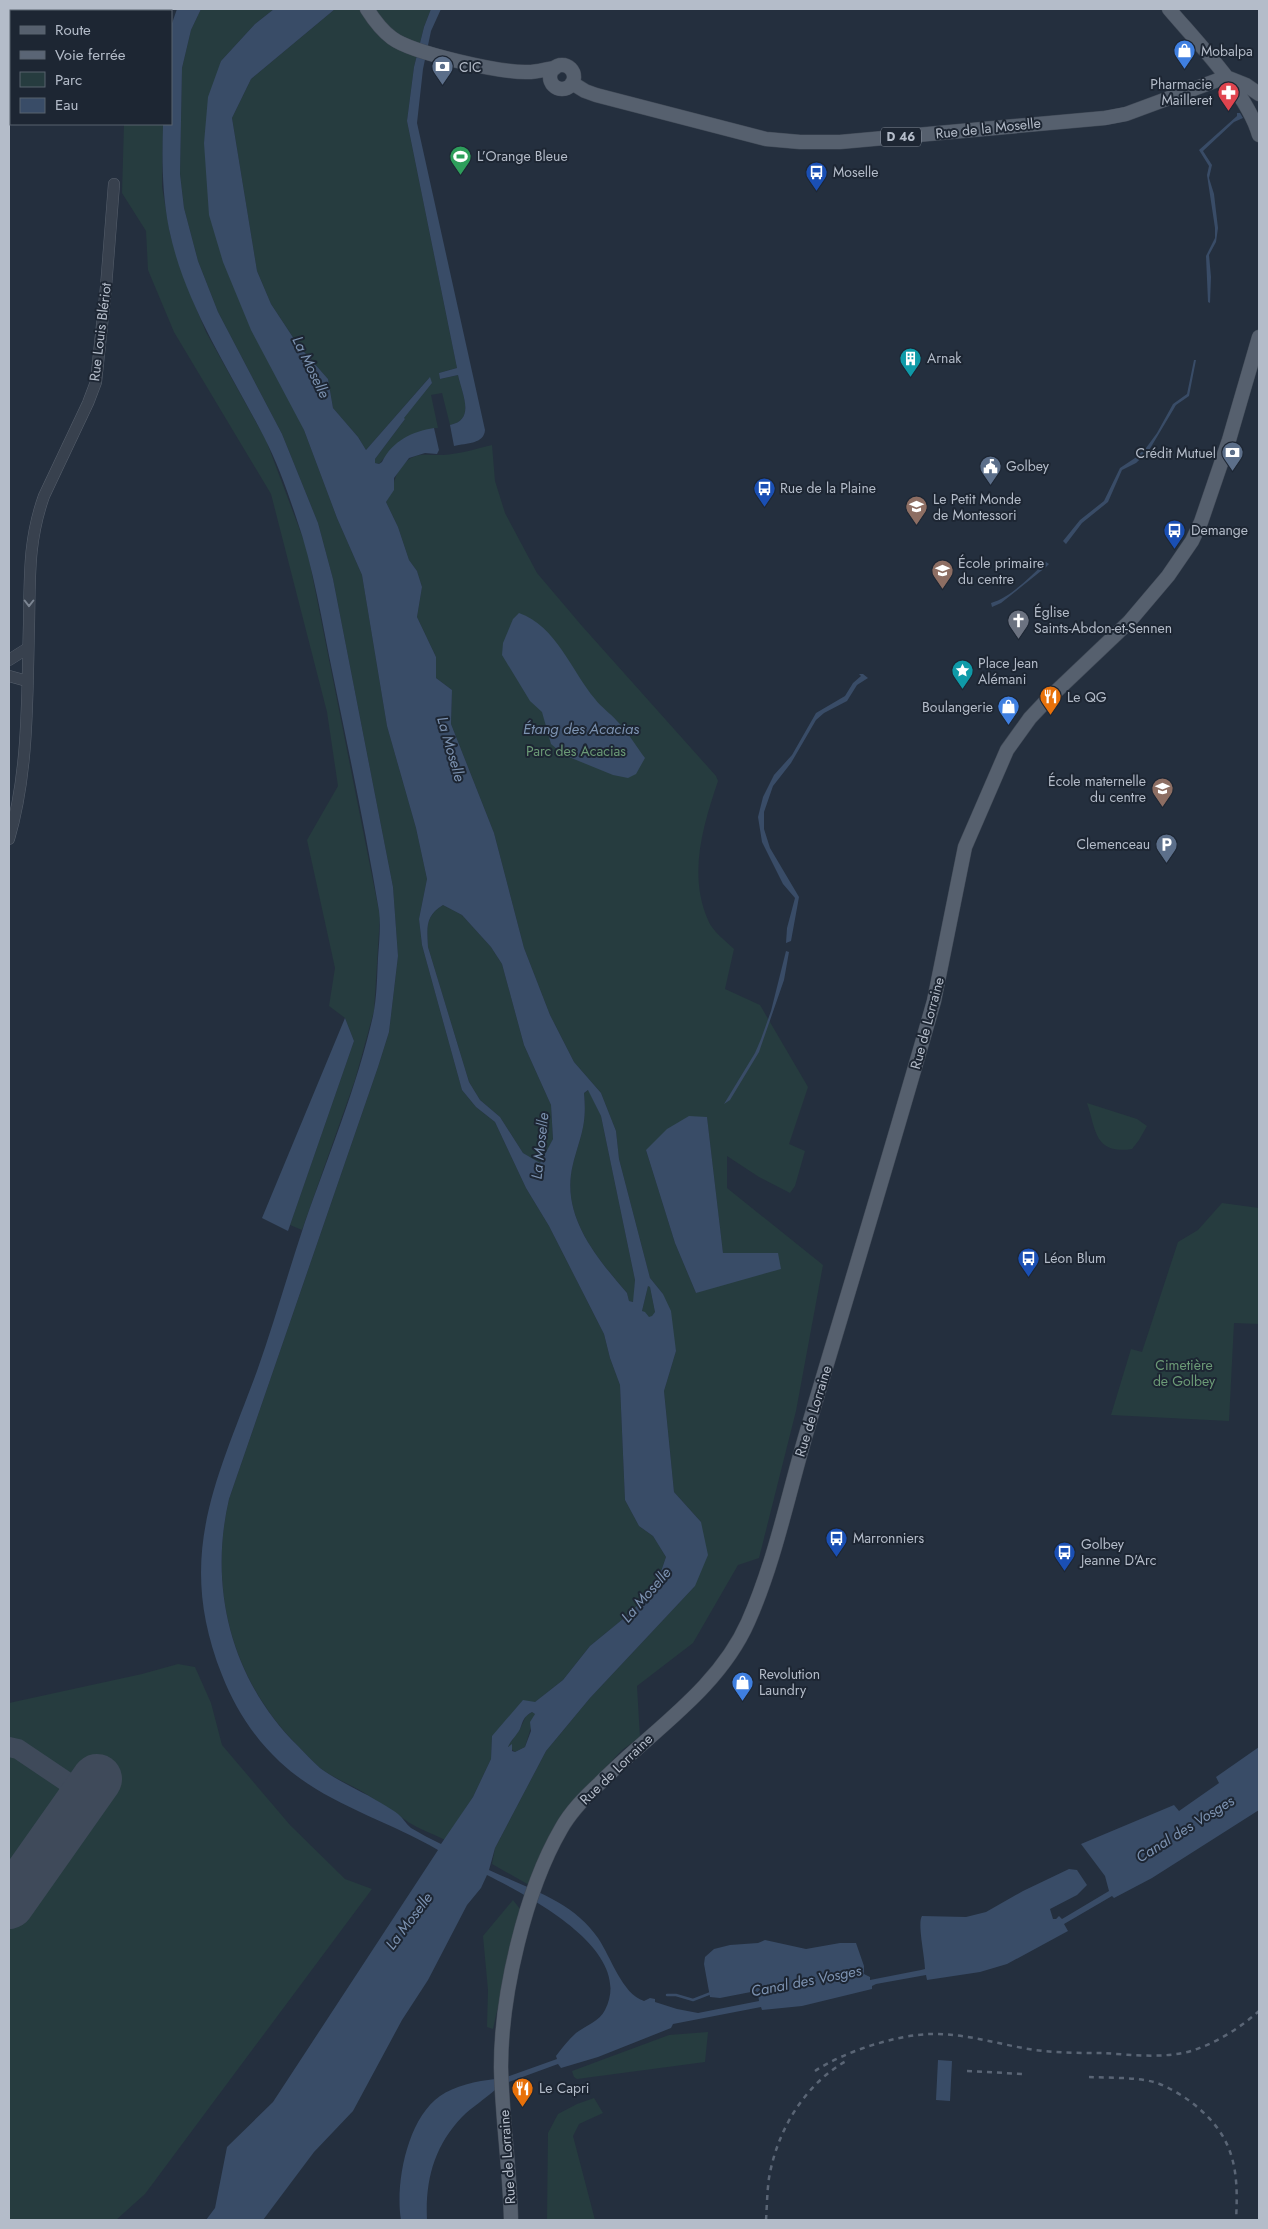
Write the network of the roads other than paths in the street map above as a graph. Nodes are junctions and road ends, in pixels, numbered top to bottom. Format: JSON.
{"nodes":[{"id":1,"x":367,"y":9,"type":"edge"},
{"id":2,"x":1169,"y":9,"type":"edge"},
{"id":3,"x":1226,"y":77,"type":"junction"},
{"id":4,"x":1259,"y":94,"type":"edge"},
{"id":5,"x":1258,"y":127,"type":"edge"},
{"id":6,"x":114,"y":184,"type":"dead end"},
{"id":7,"x":1259,"y":337,"type":"edge"},
{"id":8,"x":28,"y":648,"type":"junction"},
{"id":9,"x":9,"y":661,"type":"edge"},
{"id":10,"x":27,"y":665,"type":"junction"},
{"id":11,"x":9,"y":676,"type":"edge"},
{"id":12,"x":27,"y":681,"type":"junction"},
{"id":13,"x":9,"y":840,"type":"edge"},
{"id":14,"x":512,"y":2220,"type":"edge"}],
"edges":[{"from":1,"to":3,"type":"main road","name":"Rue de la Moselle","number":"D 46"},
{"from":2,"to":3,"type":"main road"},
{"from":3,"to":4,"type":"main road"},
{"from":3,"to":5,"type":"main road"},
{"from":6,"to":8,"type":"street","name":"Rue Louis Blériot","one_way":true},
{"from":7,"to":14,"type":"main road","name":"Rue de Lorraine"},
{"from":8,"to":9,"type":"street"},
{"from":8,"to":10,"type":"street","name":"Rue Louis Blériot"},
{"from":9,"to":10,"type":"street"},
{"from":10,"to":12,"type":"street","name":"Rue Louis Blériot"},
{"from":11,"to":12,"type":"street"},
{"from":12,"to":13,"type":"street","name":"Rue Louis Blériot"}]}
